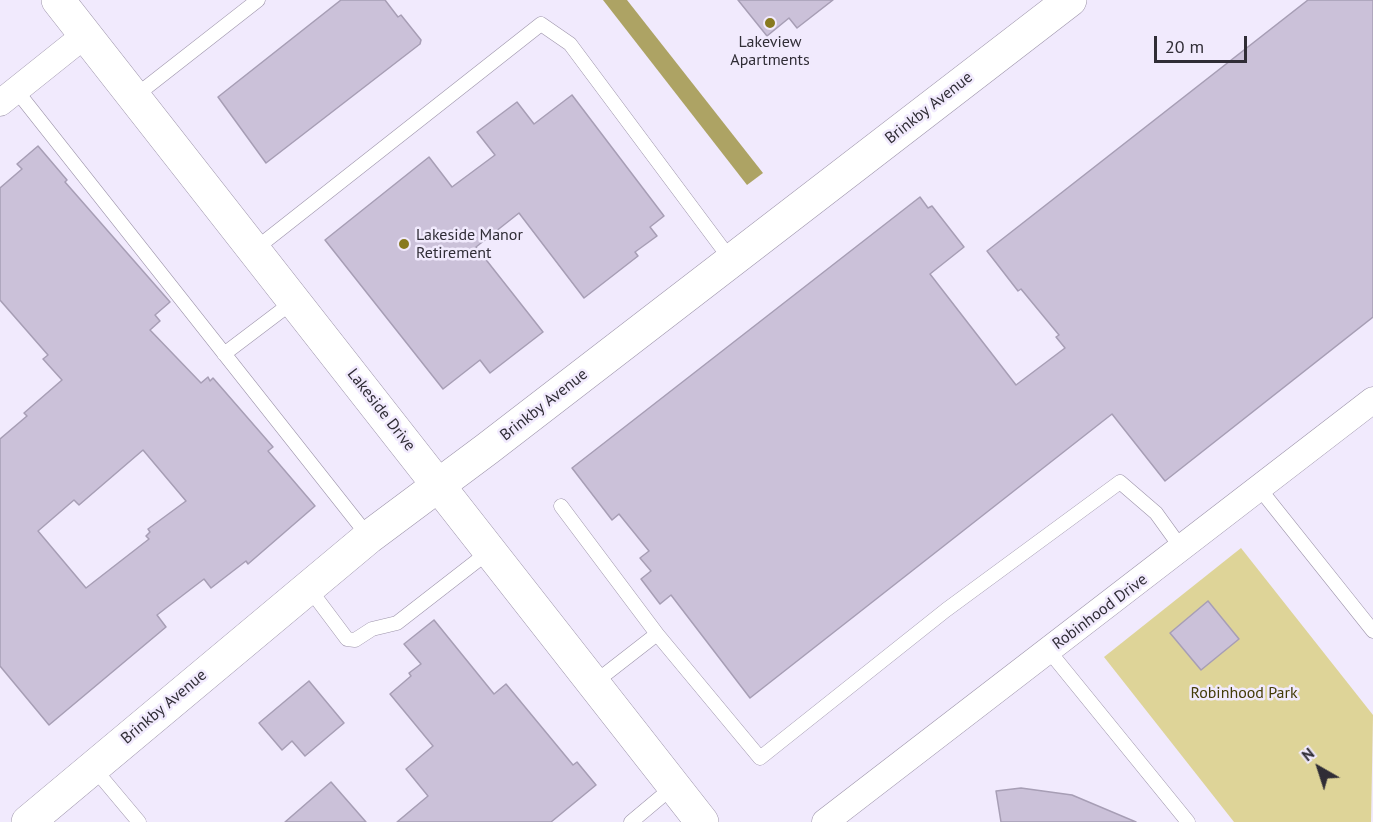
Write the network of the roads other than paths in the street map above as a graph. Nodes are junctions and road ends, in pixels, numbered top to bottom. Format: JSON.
{"nodes":[{"id":1,"x":58,"y":0,"type":"edge"},
{"id":2,"x":258,"y":0,"type":"edge"},
{"id":3,"x":1070,"y":0,"type":"edge"},
{"id":4,"x":85,"y":35,"type":"junction"},
{"id":5,"x":8,"y":97,"type":"edge"},
{"id":6,"x":134,"y":98,"type":"junction"},
{"id":7,"x":254,"y":250,"type":"junction"},
{"id":8,"x":732,"y":261,"type":"junction"},
{"id":9,"x":294,"y":300,"type":"junction"},
{"id":10,"x":224,"y":354,"type":"junction"},
{"id":11,"x":1373,"y":400,"type":"edge"},
{"id":12,"x":439,"y":484,"type":"junction"},
{"id":13,"x":1259,"y":488,"type":"junction"},
{"id":14,"x":561,"y":506,"type":"dead end"},
{"id":15,"x":369,"y":537,"type":"junction"},
{"id":16,"x":1182,"y":549,"type":"junction"},
{"id":17,"x":491,"y":550,"type":"junction"},
{"id":18,"x":308,"y":587,"type":"junction"},
{"id":19,"x":1373,"y":631,"type":"edge"},
{"id":20,"x":657,"y":634,"type":"junction"},
{"id":21,"x":1049,"y":651,"type":"junction"},
{"id":22,"x":594,"y":683,"type":"junction"},
{"id":23,"x":92,"y":766,"type":"junction"},
{"id":24,"x":674,"y":786,"type":"junction"},
{"id":25,"x":28,"y":822,"type":"edge"},
{"id":26,"x":139,"y":822,"type":"edge"},
{"id":27,"x":631,"y":822,"type":"edge"},
{"id":28,"x":702,"y":822,"type":"edge"},
{"id":29,"x":825,"y":822,"type":"edge"},
{"id":30,"x":1188,"y":822,"type":"edge"}],
"edges":[{"from":1,"to":4,"type":"street","name":"Lakeside Drive"},
{"from":2,"to":6,"type":"lane"},
{"from":3,"to":8,"type":"street","name":"Brinkby Avenue"},
{"from":4,"to":5,"type":"street"},
{"from":4,"to":6,"type":"street","name":"Lakeside Drive"},
{"from":5,"to":10,"type":"lane"},
{"from":6,"to":7,"type":"street","name":"Lakeside Drive"},
{"from":7,"to":8,"type":"lane"},
{"from":7,"to":9,"type":"street","name":"Lakeside Drive"},
{"from":8,"to":12,"type":"street","name":"Brinkby Avenue"},
{"from":9,"to":10,"type":"lane"},
{"from":9,"to":12,"type":"street","name":"Lakeside Drive"},
{"from":10,"to":15,"type":"lane"},
{"from":11,"to":13,"type":"street","name":"Robinhood Drive"},
{"from":12,"to":15,"type":"street","name":"Brinkby Avenue"},
{"from":12,"to":17,"type":"street","name":"Lakeside Drive"},
{"from":13,"to":16,"type":"street","name":"Robinhood Drive"},
{"from":13,"to":19,"type":"lane"},
{"from":14,"to":20,"type":"lane"},
{"from":15,"to":18,"type":"street","name":"Brinkby Avenue"},
{"from":16,"to":20,"type":"lane"},
{"from":16,"to":21,"type":"street","name":"Robinhood Drive"},
{"from":17,"to":18,"type":"lane"},
{"from":17,"to":22,"type":"street","name":"Lakeside Drive"},
{"from":18,"to":23,"type":"street","name":"Brinkby Avenue"},
{"from":20,"to":22,"type":"lane"},
{"from":21,"to":29,"type":"street","name":"Robinhood Drive"},
{"from":21,"to":30,"type":"lane"},
{"from":22,"to":24,"type":"street","name":"Lakeside Drive"},
{"from":23,"to":25,"type":"street","name":"Brinkby Avenue"},
{"from":23,"to":26,"type":"lane"},
{"from":24,"to":27,"type":"lane"},
{"from":24,"to":28,"type":"street","name":"Lakeside Drive"}]}
